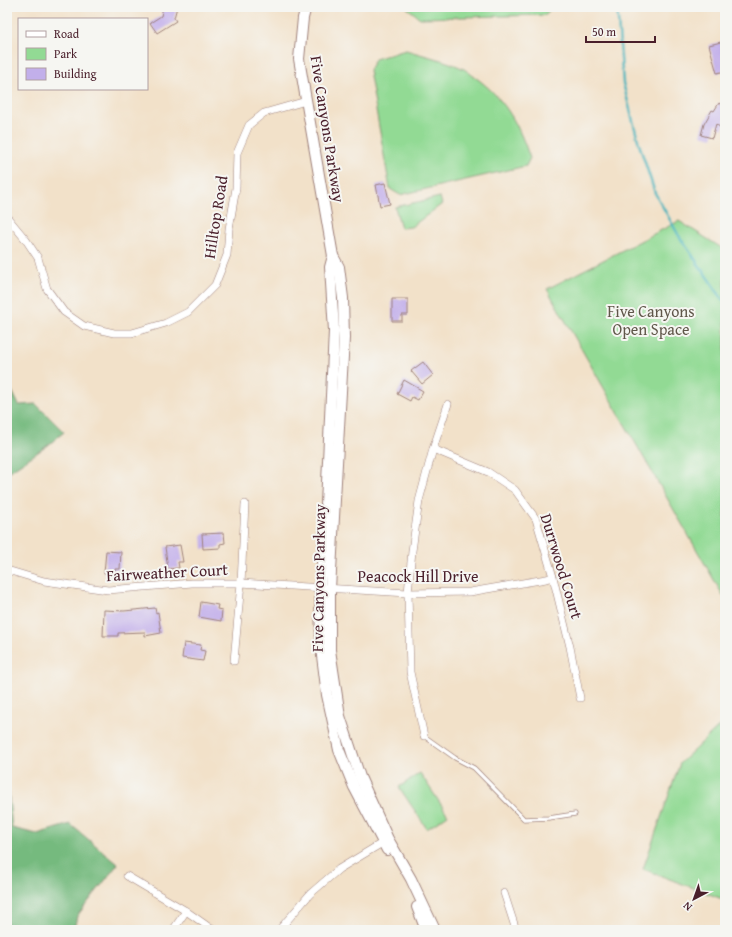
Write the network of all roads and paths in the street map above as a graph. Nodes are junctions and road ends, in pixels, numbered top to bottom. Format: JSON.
{"nodes":[{"id":1,"x":306,"y":7,"type":"edge"},
{"id":2,"x":306,"y":101,"type":"junction"},
{"id":3,"x":7,"y":217,"type":"edge"},
{"id":4,"x":448,"y":404,"type":"dead end"},
{"id":5,"x":433,"y":449,"type":"junction"},
{"id":6,"x":245,"y":504,"type":"dead end"},
{"id":7,"x":7,"y":570,"type":"edge"},
{"id":8,"x":553,"y":577,"type":"junction"},
{"id":9,"x":241,"y":583,"type":"junction"},
{"id":10,"x":325,"y":589,"type":"junction"},
{"id":11,"x":408,"y":593,"type":"junction"},
{"id":12,"x":234,"y":661,"type":"dead end"},
{"id":13,"x":580,"y":698,"type":"dead end"},
{"id":14,"x":424,"y":736,"type":"joint"},
{"id":15,"x":575,"y":814,"type":"dead end"},
{"id":16,"x":385,"y":841,"type":"junction"},
{"id":17,"x":128,"y":876,"type":"dead end"},
{"id":18,"x":504,"y":893,"type":"dead end"},
{"id":19,"x":186,"y":911,"type":"junction"},
{"id":20,"x":173,"y":930,"type":"edge"},
{"id":21,"x":213,"y":930,"type":"edge"},
{"id":22,"x":279,"y":930,"type":"edge"},
{"id":23,"x":426,"y":930,"type":"edge"},
{"id":24,"x":435,"y":930,"type":"edge"},
{"id":25,"x":516,"y":930,"type":"edge"}],
"edges":[{"from":1,"to":2,"type":"main road","name":"Five Canyons Parkway"},
{"from":2,"to":3,"type":"street","name":"Hilltop Road"},
{"from":2,"to":10,"type":"main road","name":"Five Canyons Parkway"},
{"from":4,"to":5,"type":"street"},
{"from":5,"to":8,"type":"street","name":"Durrwood Court"},
{"from":5,"to":11,"type":"street"},
{"from":6,"to":9,"type":"street"},
{"from":7,"to":9,"type":"street","name":"Fairweather Court"},
{"from":8,"to":11,"type":"street","name":"Peacock Hill Drive"},
{"from":8,"to":13,"type":"street","name":"Durrwood Court"},
{"from":9,"to":10,"type":"street","name":"Fairweather Court"},
{"from":9,"to":12,"type":"street"},
{"from":10,"to":11,"type":"street","name":"Peacock Hill Drive"},
{"from":10,"to":16,"type":"main road","name":"Five Canyons Parkway"},
{"from":11,"to":14,"type":"street"},
{"from":14,"to":15,"type":"lane"},
{"from":16,"to":22,"type":"street"},
{"from":16,"to":23,"type":"main road","name":"Five Canyons Parkway"},
{"from":16,"to":24,"type":"main road","name":"Five Canyons Parkway"},
{"from":17,"to":19,"type":"street"},
{"from":18,"to":25,"type":"street"},
{"from":19,"to":20,"type":"street"},
{"from":19,"to":21,"type":"street"}]}
